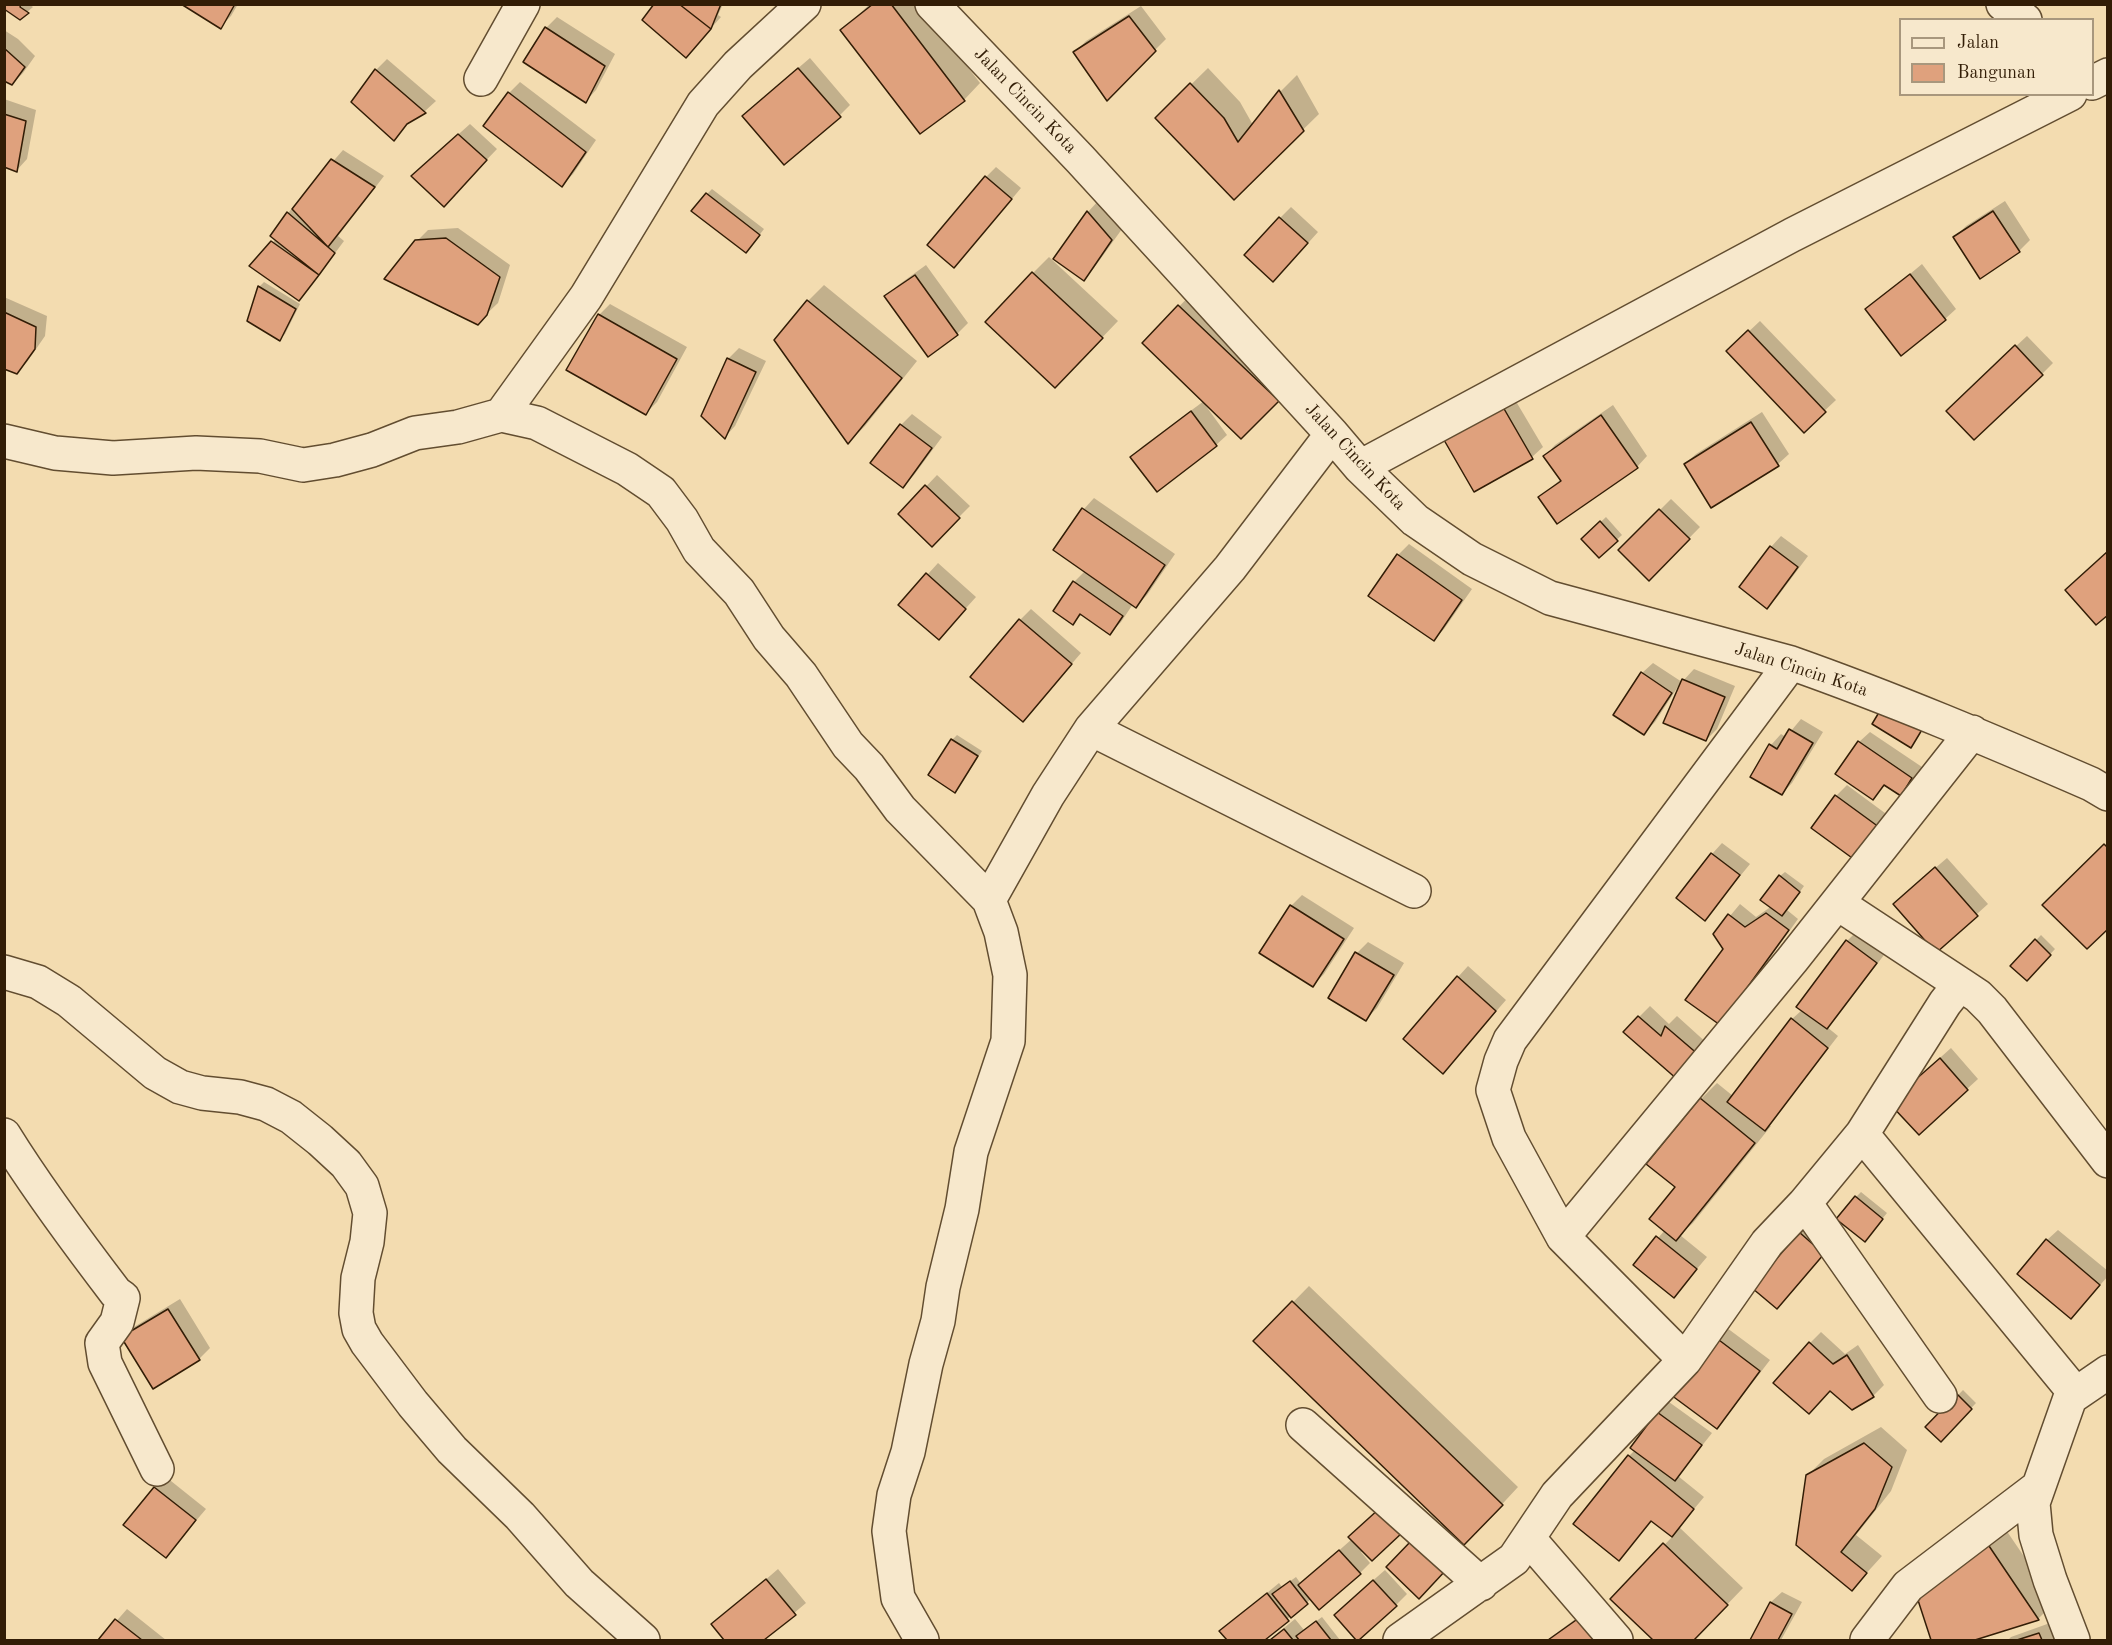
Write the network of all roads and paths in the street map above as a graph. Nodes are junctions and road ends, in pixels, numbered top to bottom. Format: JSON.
{"nodes":[{"id":1,"x":524,"y":4,"type":"edge"},
{"id":2,"x":804,"y":4,"type":"edge"},
{"id":3,"x":932,"y":4,"type":"edge"},
{"id":4,"x":2003,"y":4,"type":"edge"},
{"id":5,"x":2022,"y":18,"type":"edge"},
{"id":6,"x":2108,"y":75,"type":"edge"},
{"id":7,"x":481,"y":79,"type":"dead end"},
{"id":8,"x":2094,"y":82,"type":"edge"},
{"id":9,"x":2066,"y":96,"type":"edge"},
{"id":10,"x":501,"y":415,"type":"junction"},
{"id":11,"x":1332,"y":434,"type":"junction"},
{"id":12,"x":4,"y":441,"type":"edge"},
{"id":13,"x":1360,"y":467,"type":"junction"},
{"id":14,"x":1791,"y":663,"type":"junction"},
{"id":15,"x":1091,"y":729,"type":"junction"},
{"id":16,"x":1972,"y":732,"type":"junction"},
{"id":17,"x":2108,"y":794,"type":"edge"},
{"id":18,"x":1414,"y":891,"type":"dead end"},
{"id":19,"x":989,"y":900,"type":"junction"},
{"id":20,"x":1837,"y":903,"type":"junction"},
{"id":21,"x":4,"y":972,"type":"edge"},
{"id":22,"x":1960,"y":984,"type":"junction"},
{"id":23,"x":1862,"y":1134,"type":"junction"},
{"id":24,"x":4,"y":1135,"type":"edge"},
{"id":25,"x":2108,"y":1161,"type":"edge"},
{"id":26,"x":1805,"y":1203,"type":"junction"},
{"id":27,"x":1563,"y":1238,"type":"junction"},
{"id":28,"x":1685,"y":1360,"type":"junction"},
{"id":29,"x":2108,"y":1372,"type":"edge"},
{"id":30,"x":2074,"y":1393,"type":"junction"},
{"id":31,"x":1940,"y":1396,"type":"dead end"},
{"id":32,"x":1303,"y":1425,"type":"dead end"},
{"id":33,"x":157,"y":1468,"type":"dead end"},
{"id":34,"x":2037,"y":1488,"type":"junction"},
{"id":35,"x":1529,"y":1539,"type":"junction"},
{"id":36,"x":1481,"y":1584,"type":"junction"},
{"id":37,"x":643,"y":1641,"type":"edge"},
{"id":38,"x":922,"y":1641,"type":"edge"},
{"id":39,"x":1400,"y":1641,"type":"edge"},
{"id":40,"x":1616,"y":1641,"type":"edge"},
{"id":41,"x":1867,"y":1641,"type":"edge"},
{"id":42,"x":2073,"y":1641,"type":"edge"}],
"edges":[{"from":1,"to":7,"type":"street"},
{"from":2,"to":10,"type":"street"},
{"from":3,"to":11,"type":"street","name":"Jalan Cincin Kota"},
{"from":4,"to":5,"type":"street"},
{"from":6,"to":8,"type":"street"},
{"from":9,"to":13,"type":"street"},
{"from":10,"to":12,"type":"street"},
{"from":10,"to":19,"type":"street"},
{"from":11,"to":13,"type":"street","name":"Jalan Cincin Kota"},
{"from":11,"to":15,"type":"street"},
{"from":13,"to":14,"type":"street","name":"Jalan Cincin Kota"},
{"from":14,"to":16,"type":"street","name":"Jalan Cincin Kota"},
{"from":14,"to":27,"type":"street"},
{"from":15,"to":18,"type":"street"},
{"from":15,"to":19,"type":"street"},
{"from":16,"to":17,"type":"street","name":"Jalan Cincin Kota"},
{"from":16,"to":20,"type":"street"},
{"from":19,"to":38,"type":"street"},
{"from":20,"to":22,"type":"street"},
{"from":20,"to":27,"type":"street"},
{"from":21,"to":37,"type":"street"},
{"from":22,"to":23,"type":"street"},
{"from":22,"to":25,"type":"street"},
{"from":23,"to":26,"type":"street"},
{"from":23,"to":30,"type":"street"},
{"from":24,"to":33,"type":"street"},
{"from":26,"to":28,"type":"street"},
{"from":26,"to":31,"type":"street"},
{"from":27,"to":28,"type":"street"},
{"from":28,"to":35,"type":"street"},
{"from":29,"to":30,"type":"street"},
{"from":30,"to":34,"type":"street"},
{"from":32,"to":36,"type":"street"},
{"from":34,"to":41,"type":"street"},
{"from":34,"to":42,"type":"street"},
{"from":35,"to":36,"type":"street"},
{"from":35,"to":40,"type":"street"},
{"from":36,"to":39,"type":"street"}]}
